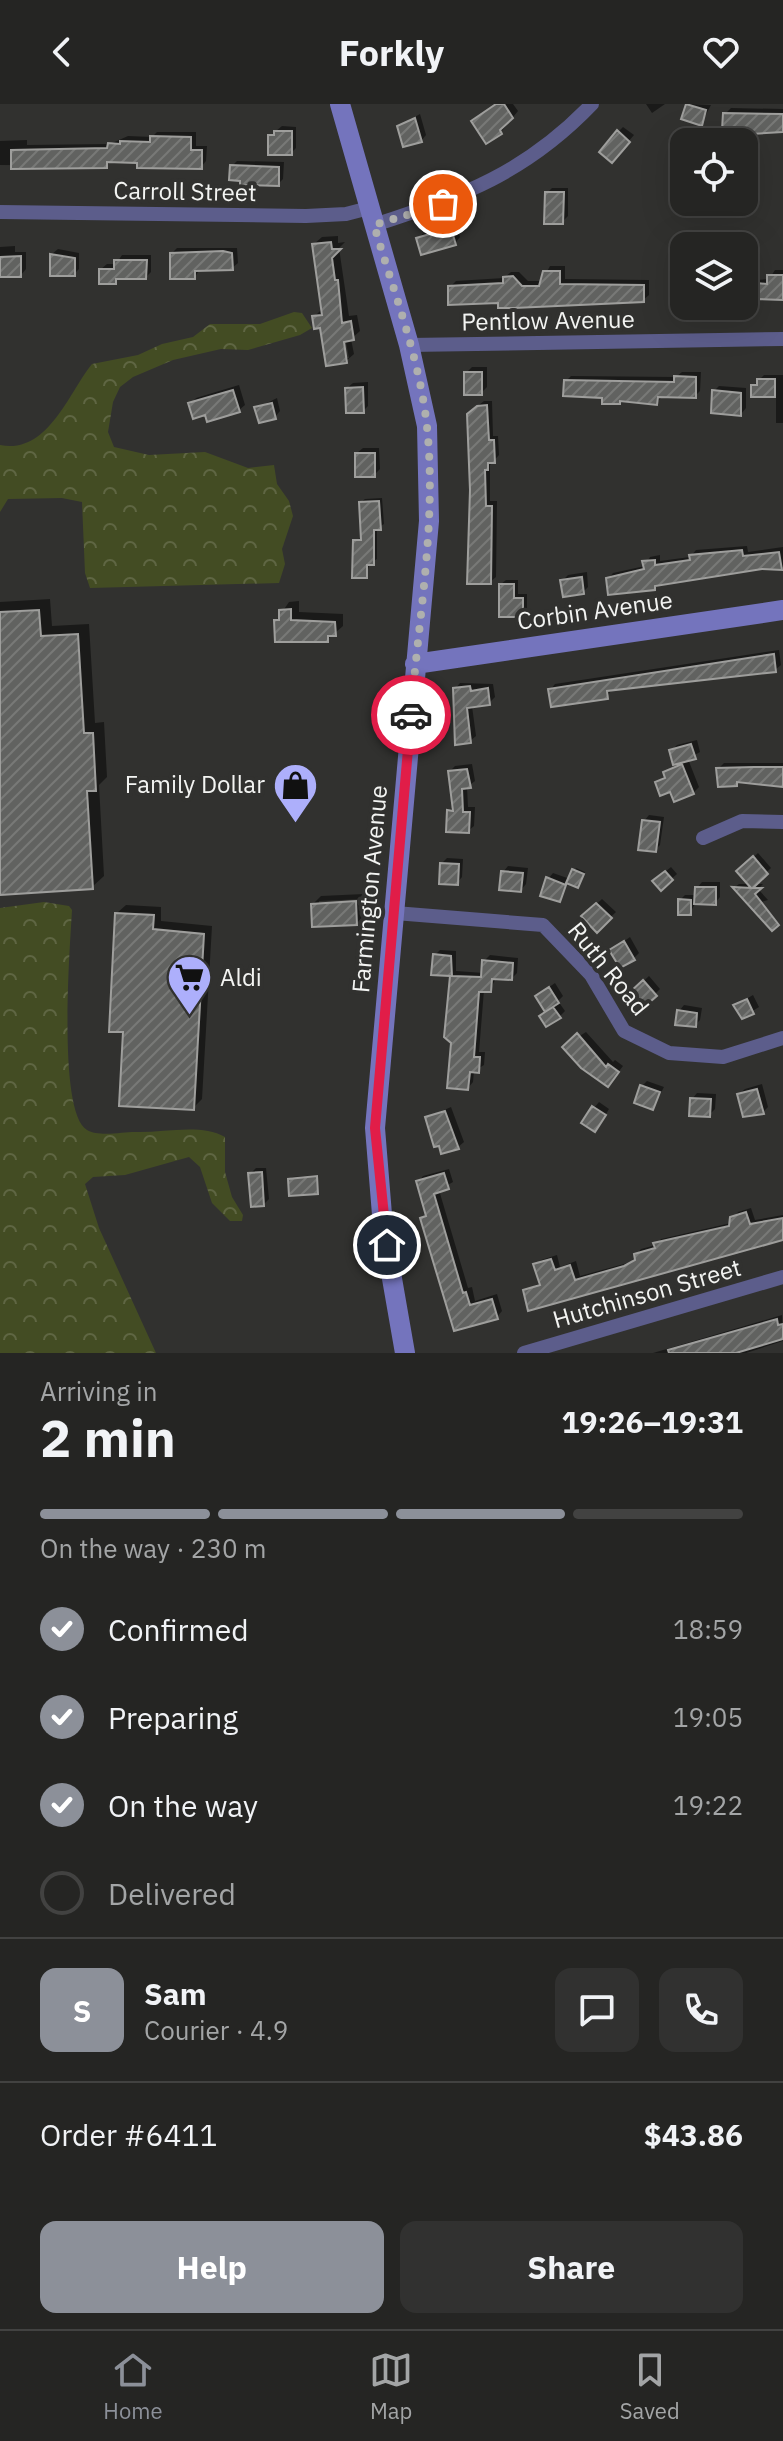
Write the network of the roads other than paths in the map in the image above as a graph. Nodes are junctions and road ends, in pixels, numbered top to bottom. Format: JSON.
{"nodes":[{"id":1,"x":340,"y":104,"type":"edge"},
{"id":2,"x":592,"y":104,"type":"edge"},
{"id":3,"x":0,"y":212,"type":"edge"},
{"id":4,"x":372,"y":216,"type":"junction"},
{"id":5,"x":783,"y":339,"type":"edge"},
{"id":6,"x":409,"y":345,"type":"junction"},
{"id":7,"x":783,"y":610,"type":"edge"},
{"id":8,"x":415,"y":664,"type":"junction"},
{"id":9,"x":783,"y":822,"type":"edge"},
{"id":10,"x":703,"y":838,"type":"dead end"},
{"id":11,"x":395,"y":913,"type":"junction"},
{"id":12,"x":783,"y":1038,"type":"edge"},
{"id":13,"x":783,"y":1277,"type":"edge"},
{"id":14,"x":405,"y":1353,"type":"edge"},
{"id":15,"x":524,"y":1353,"type":"edge"}],
"edges":[{"from":1,"to":4,"type":"main road","name":"Farmington Avenue"},
{"from":2,"to":4,"type":"street","name":"Carroll Street"},
{"from":3,"to":4,"type":"street","name":"Carroll Street"},
{"from":4,"to":6,"type":"main road","name":"Farmington Avenue"},
{"from":5,"to":6,"type":"street","name":"Pentlow Avenue"},
{"from":6,"to":8,"type":"main road","name":"Farmington Avenue"},
{"from":7,"to":8,"type":"main road","name":"Corbin Avenue"},
{"from":8,"to":11,"type":"main road","name":"Farmington Avenue"},
{"from":9,"to":10,"type":"street"},
{"from":11,"to":12,"type":"street","name":"Ruth Road"},
{"from":11,"to":14,"type":"main road","name":"Farmington Avenue"},
{"from":13,"to":15,"type":"street","name":"Hutchinson Street"}]}
